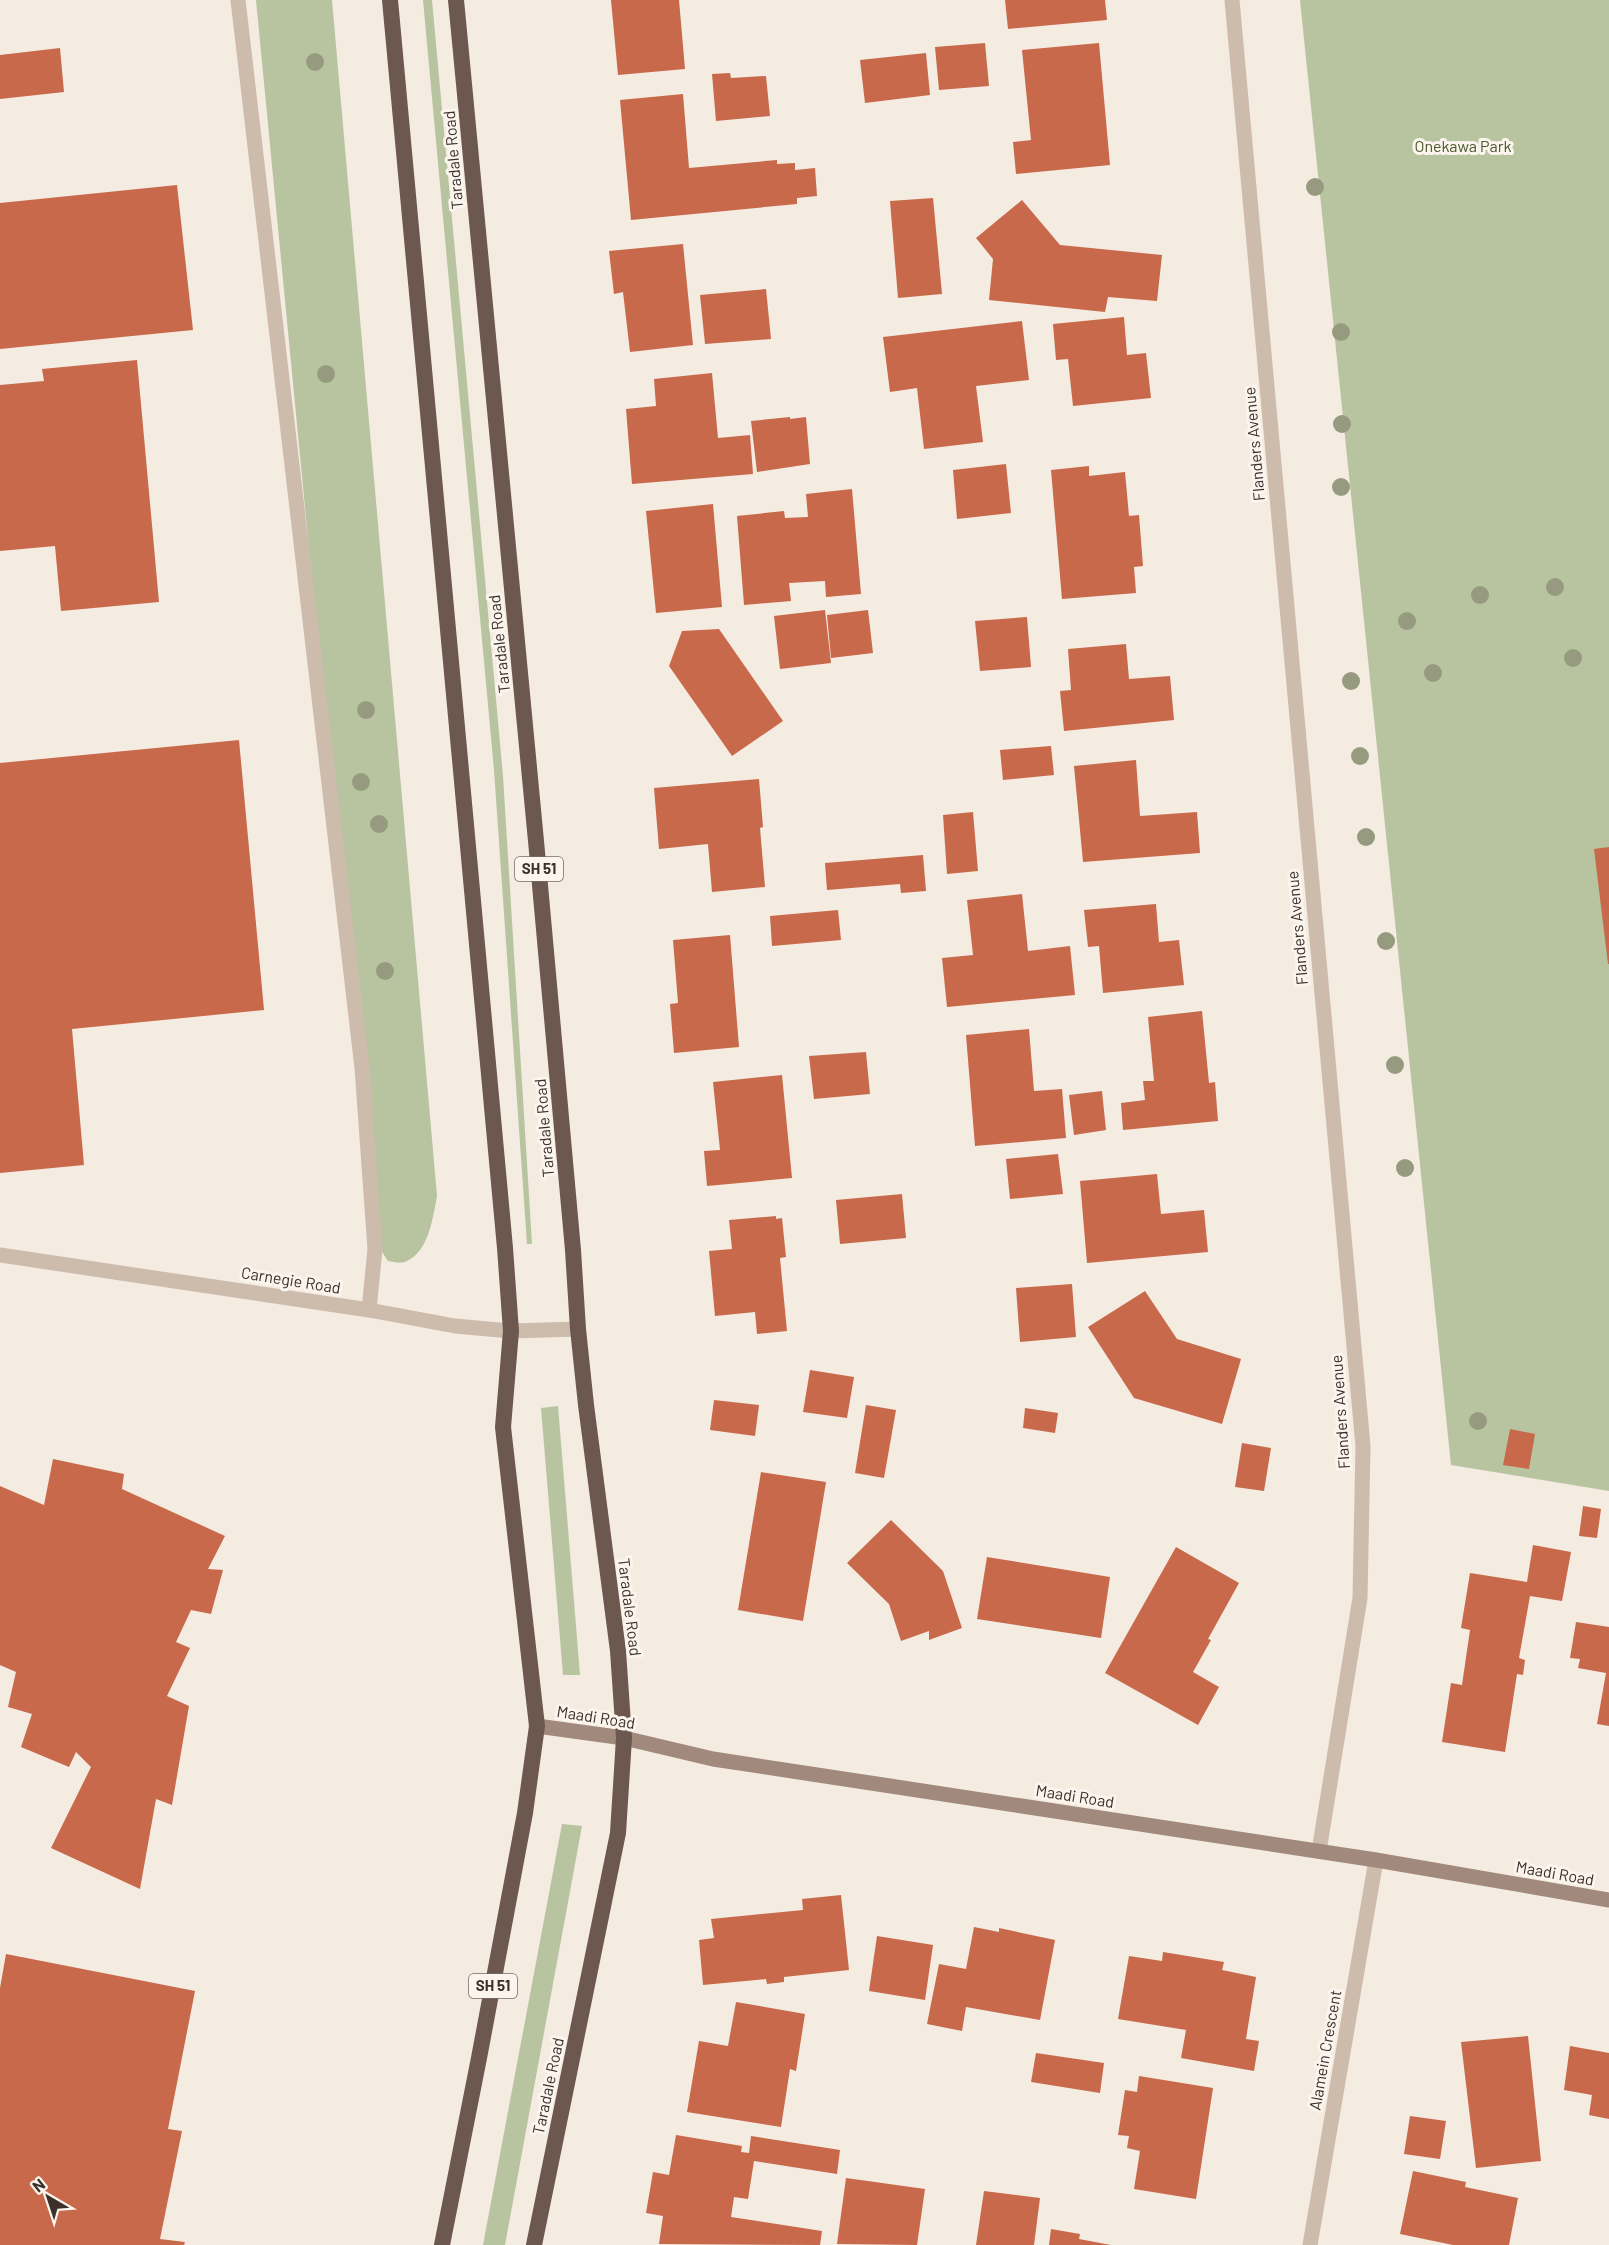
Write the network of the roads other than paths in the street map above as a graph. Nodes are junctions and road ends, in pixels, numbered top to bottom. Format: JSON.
{"nodes":[{"id":1,"x":238,"y":0,"type":"edge"},
{"id":2,"x":390,"y":0,"type":"edge"},
{"id":3,"x":456,"y":0,"type":"edge"},
{"id":4,"x":1232,"y":0,"type":"edge"},
{"id":5,"x":0,"y":1255,"type":"edge"},
{"id":6,"x":369,"y":1310,"type":"junction"},
{"id":7,"x":578,"y":1329,"type":"junction"},
{"id":8,"x":511,"y":1331,"type":"junction"},
{"id":9,"x":537,"y":1726,"type":"junction"},
{"id":10,"x":624,"y":1738,"type":"junction"},
{"id":11,"x":1319,"y":1851,"type":"junction"},
{"id":12,"x":1376,"y":1860,"type":"junction"},
{"id":13,"x":1609,"y":1900,"type":"edge"},
{"id":14,"x":442,"y":2245,"type":"edge"},
{"id":15,"x":534,"y":2245,"type":"edge"},
{"id":16,"x":1310,"y":2245,"type":"edge"}],
"edges":[{"from":1,"to":6,"type":"street"},
{"from":2,"to":8,"type":"highway","number":"SH 51"},
{"from":3,"to":7,"type":"highway","name":"Taradale Road","number":"SH 51"},
{"from":4,"to":11,"type":"street","name":"Flanders Avenue"},
{"from":5,"to":6,"type":"street","name":"Carnegie Road"},
{"from":6,"to":8,"type":"street","name":"Carnegie Road"},
{"from":7,"to":8,"type":"street","name":"Carnegie Road"},
{"from":7,"to":10,"type":"highway","name":"Taradale Road","number":"SH 51"},
{"from":8,"to":9,"type":"highway","number":"SH 51"},
{"from":9,"to":10,"type":"main road","name":"Maadi Road"},
{"from":9,"to":14,"type":"highway","number":"SH 51"},
{"from":10,"to":11,"type":"main road","name":"Maadi Road"},
{"from":10,"to":15,"type":"highway","name":"Taradale Road","number":"SH 51"},
{"from":11,"to":12,"type":"main road","name":"Maadi Road"},
{"from":12,"to":13,"type":"main road","name":"Maadi Road"},
{"from":12,"to":16,"type":"street","name":"Alamein Crescent"}]}
